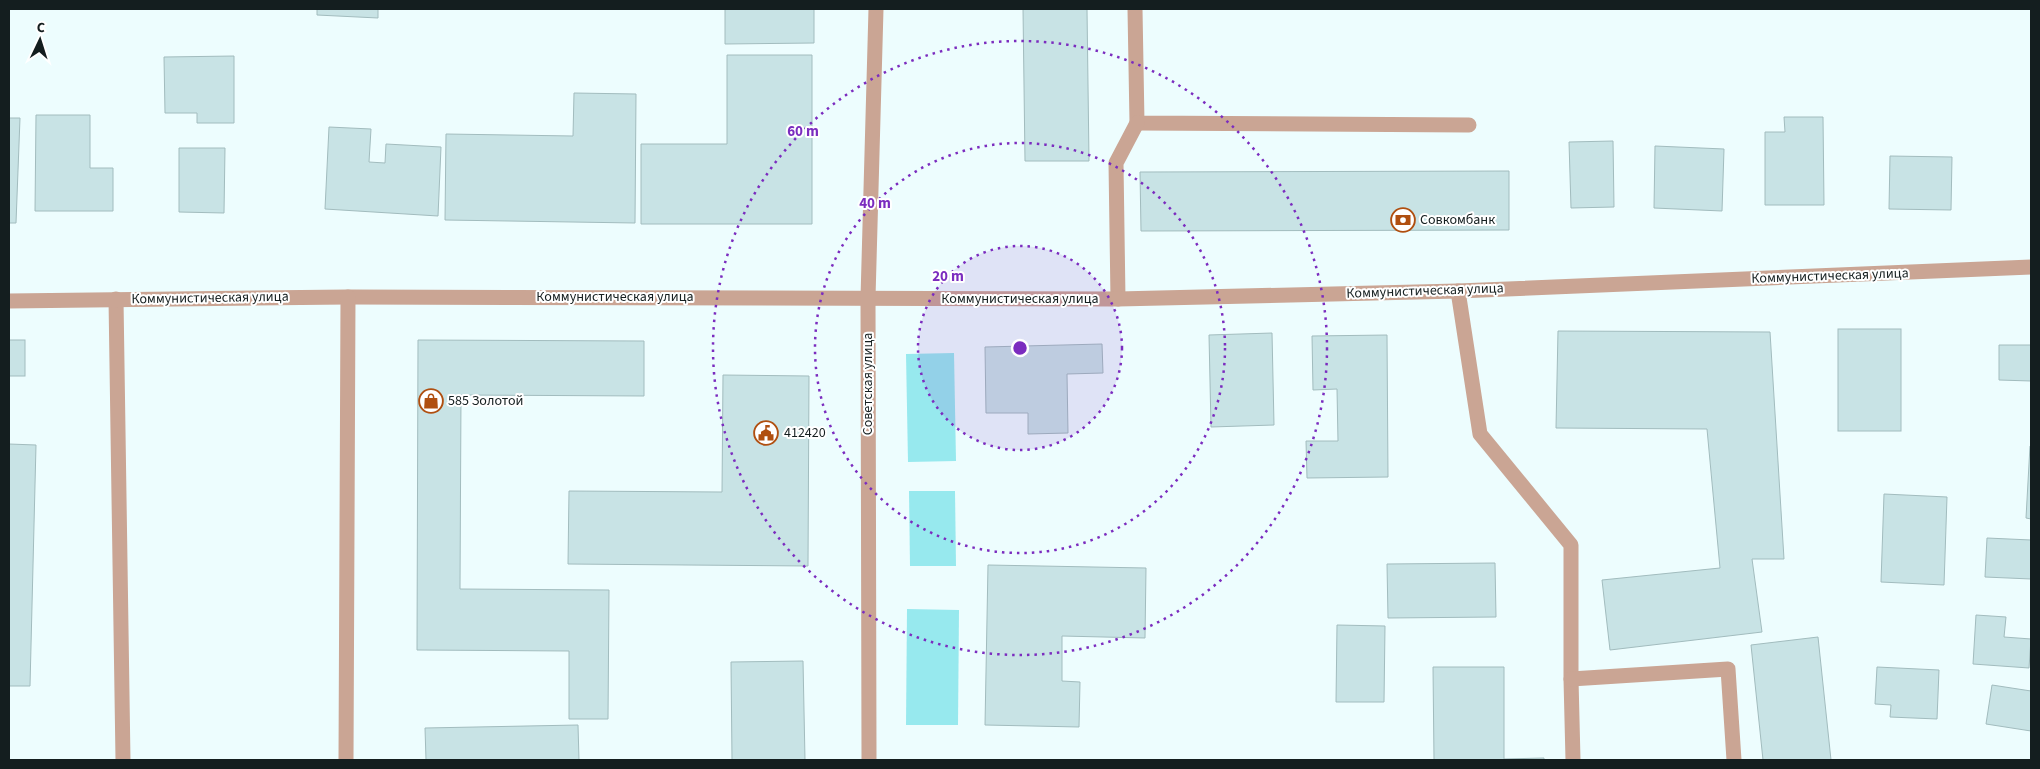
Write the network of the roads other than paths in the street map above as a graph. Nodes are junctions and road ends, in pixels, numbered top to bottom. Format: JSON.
{"nodes":[{"id":1,"x":876,"y":9,"type":"edge"},
{"id":2,"x":1135,"y":9,"type":"edge"},
{"id":3,"x":1137,"y":122,"type":"junction"},
{"id":4,"x":1469,"y":125,"type":"dead end"},
{"id":5,"x":2031,"y":267,"type":"edge"},
{"id":6,"x":1458,"y":291,"type":"junction"},
{"id":7,"x":348,"y":297,"type":"junction"},
{"id":8,"x":868,"y":298,"type":"junction"},
{"id":9,"x":116,"y":299,"type":"junction"},
{"id":10,"x":1118,"y":299,"type":"junction"},
{"id":11,"x":9,"y":300,"type":"edge"},
{"id":12,"x":1571,"y":679,"type":"junction"},
{"id":13,"x":123,"y":760,"type":"edge"},
{"id":14,"x":346,"y":760,"type":"edge"},
{"id":15,"x":869,"y":760,"type":"edge"},
{"id":16,"x":1573,"y":760,"type":"edge"},
{"id":17,"x":1734,"y":760,"type":"edge"}],
"edges":[{"from":1,"to":8,"type":"street","name":"Советская улица"},
{"from":2,"to":3,"type":"street"},
{"from":3,"to":4,"type":"street"},
{"from":3,"to":10,"type":"street"},
{"from":5,"to":6,"type":"street","name":"Коммунистическая улица"},
{"from":6,"to":10,"type":"street","name":"Коммунистическая улица"},
{"from":6,"to":12,"type":"street"},
{"from":7,"to":8,"type":"street","name":"Коммунистическая улица"},
{"from":7,"to":9,"type":"street","name":"Коммунистическая улица"},
{"from":7,"to":14,"type":"street"},
{"from":8,"to":10,"type":"street","name":"Коммунистическая улица"},
{"from":8,"to":15,"type":"street","name":"Советская улица"},
{"from":9,"to":11,"type":"street","name":"Коммунистическая улица"},
{"from":9,"to":13,"type":"street"},
{"from":12,"to":16,"type":"street"},
{"from":12,"to":17,"type":"street"}]}
